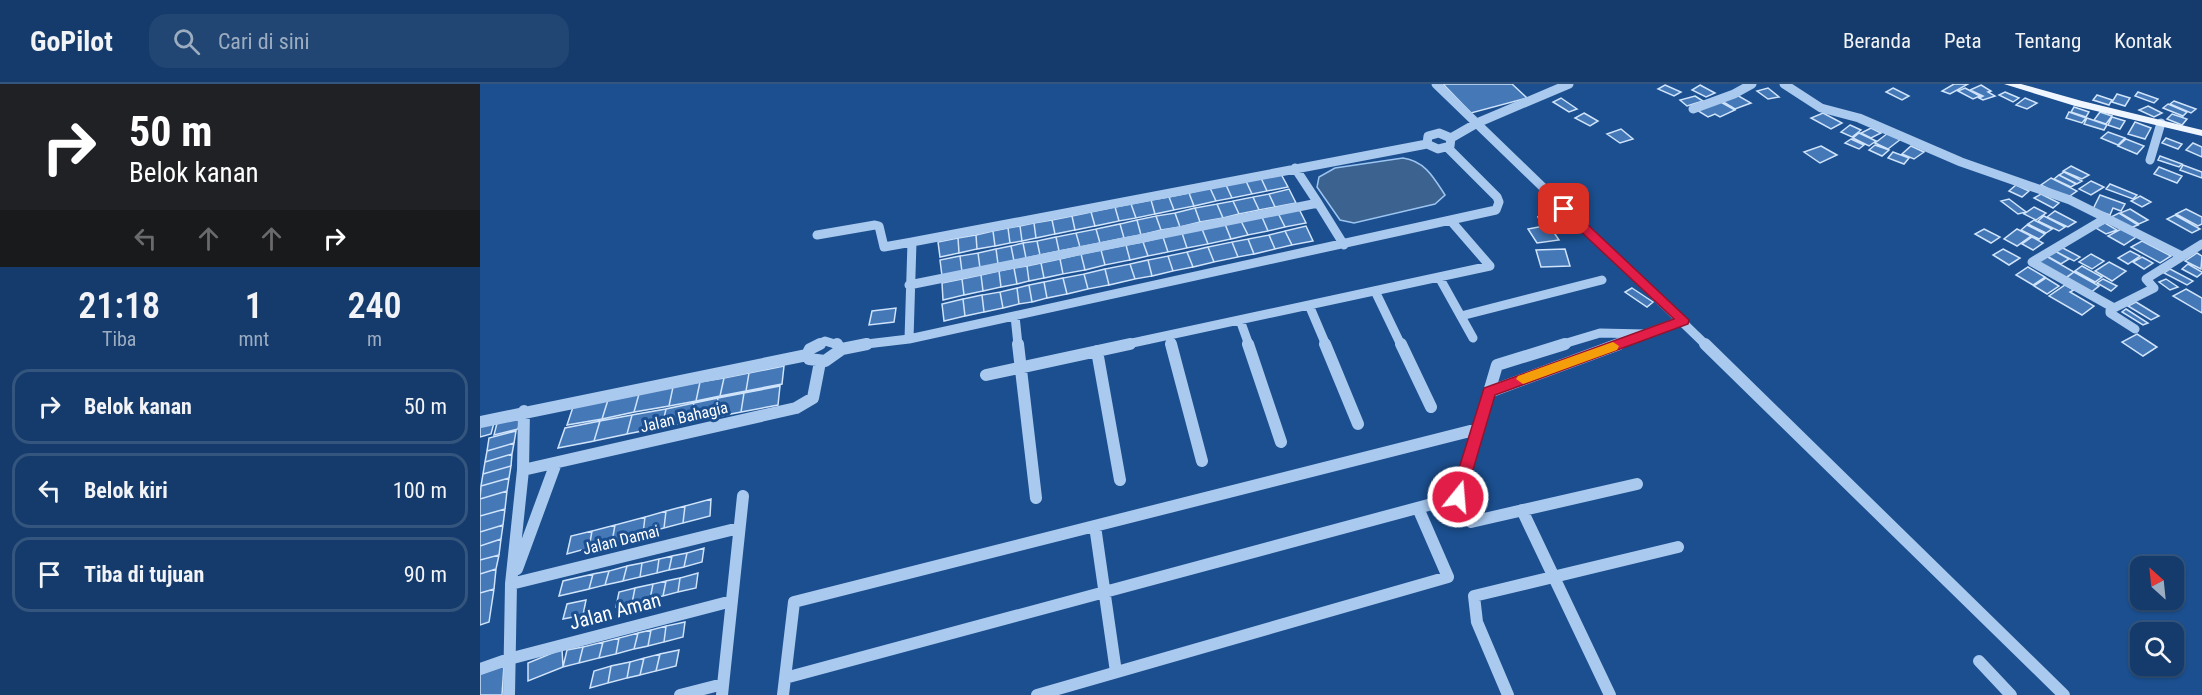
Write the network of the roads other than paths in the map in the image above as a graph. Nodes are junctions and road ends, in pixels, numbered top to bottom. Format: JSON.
{"nodes":[{"id":1,"x":1436,"y":84,"type":"edge"},
{"id":2,"x":1569,"y":84,"type":"edge"},
{"id":3,"x":1752,"y":84,"type":"edge"},
{"id":4,"x":1784,"y":84,"type":"edge"},
{"id":5,"x":2009,"y":84,"type":"edge"},
{"id":6,"x":1693,"y":109,"type":"dead end"},
{"id":7,"x":1477,"y":123,"type":"junction"},
{"id":8,"x":2161,"y":123,"type":"junction"},
{"id":9,"x":2202,"y":134,"type":"edge"},
{"id":10,"x":1449,"y":143,"type":"junction"},
{"id":11,"x":1426,"y":144,"type":"junction"},
{"id":12,"x":2150,"y":160,"type":"dead end"},
{"id":13,"x":1295,"y":168,"type":"junction"},
{"id":14,"x":1318,"y":203,"type":"junction"},
{"id":15,"x":2106,"y":218,"type":"junction"},
{"id":16,"x":1451,"y":222,"type":"junction"},
{"id":17,"x":817,"y":235,"type":"dead end"},
{"id":18,"x":912,"y":242,"type":"junction"},
{"id":19,"x":1344,"y":245,"type":"junction"},
{"id":20,"x":2200,"y":248,"type":"edge"},
{"id":21,"x":2182,"y":256,"type":"junction"},
{"id":22,"x":1439,"y":277,"type":"junction"},
{"id":23,"x":1602,"y":280,"type":"dead end"},
{"id":24,"x":909,"y":285,"type":"junction"},
{"id":25,"x":1375,"y":291,"type":"junction"},
{"id":26,"x":1309,"y":305,"type":"junction"},
{"id":27,"x":2114,"y":308,"type":"junction"},
{"id":28,"x":1015,"y":316,"type":"junction"},
{"id":29,"x":1461,"y":316,"type":"junction"},
{"id":30,"x":1240,"y":320,"type":"junction"},
{"id":31,"x":1683,"y":320,"type":"junction"},
{"id":32,"x":2135,"y":329,"type":"dead end"},
{"id":33,"x":1645,"y":334,"type":"junction"},
{"id":34,"x":1169,"y":335,"type":"junction"},
{"id":35,"x":1473,"y":338,"type":"dead end"},
{"id":36,"x":909,"y":339,"type":"junction"},
{"id":37,"x":839,"y":349,"type":"junction"},
{"id":38,"x":1096,"y":351,"type":"junction"},
{"id":39,"x":807,"y":355,"type":"junction"},
{"id":40,"x":820,"y":362,"type":"junction"},
{"id":41,"x":1021,"y":368,"type":"junction"},
{"id":42,"x":986,"y":375,"type":"dead end"},
{"id":43,"x":1489,"y":392,"type":"junction"},
{"id":44,"x":1431,"y":407,"type":"dead end"},
{"id":45,"x":524,"y":411,"type":"junction"},
{"id":46,"x":480,"y":422,"type":"edge"},
{"id":47,"x":1358,"y":424,"type":"dead end"},
{"id":48,"x":1478,"y":429,"type":"junction"},
{"id":49,"x":1281,"y":442,"type":"dead end"},
{"id":50,"x":1202,"y":461,"type":"dead end"},
{"id":51,"x":556,"y":463,"type":"junction"},
{"id":52,"x":523,"y":470,"type":"junction"},
{"id":53,"x":1120,"y":480,"type":"dead end"},
{"id":54,"x":1637,"y":484,"type":"dead end"},
{"id":55,"x":743,"y":496,"type":"dead end"},
{"id":56,"x":1036,"y":498,"type":"dead end"},
{"id":57,"x":1418,"y":507,"type":"junction"},
{"id":58,"x":1522,"y":510,"type":"junction"},
{"id":59,"x":1471,"y":522,"type":"dead end"},
{"id":60,"x":1095,"y":526,"type":"junction"},
{"id":61,"x":739,"y":528,"type":"junction"},
{"id":62,"x":1678,"y":547,"type":"dead end"},
{"id":63,"x":1553,"y":577,"type":"junction"},
{"id":64,"x":511,"y":584,"type":"junction"},
{"id":65,"x":1104,"y":592,"type":"junction"},
{"id":66,"x":732,"y":601,"type":"junction"},
{"id":67,"x":509,"y":659,"type":"junction"},
{"id":68,"x":1978,"y":661,"type":"dead end"},
{"id":69,"x":480,"y":669,"type":"edge"},
{"id":70,"x":1116,"y":672,"type":"junction"},
{"id":71,"x":785,"y":678,"type":"junction"},
{"id":72,"x":723,"y":689,"type":"edge"},
{"id":73,"x":508,"y":695,"type":"edge"},
{"id":74,"x":680,"y":695,"type":"edge"},
{"id":75,"x":783,"y":695,"type":"edge"},
{"id":76,"x":1037,"y":695,"type":"edge"},
{"id":77,"x":1508,"y":695,"type":"edge"},
{"id":78,"x":1610,"y":695,"type":"edge"},
{"id":79,"x":2011,"y":695,"type":"edge"},
{"id":80,"x":2064,"y":695,"type":"edge"}],
"edges":[{"from":1,"to":7,"type":"street"},
{"from":2,"to":7,"type":"street"},
{"from":3,"to":6,"type":"street"},
{"from":4,"to":15,"type":"street"},
{"from":5,"to":8,"type":"main road"},
{"from":7,"to":10,"type":"street"},
{"from":7,"to":31,"type":"street"},
{"from":8,"to":9,"type":"main road"},
{"from":8,"to":12,"type":"street"},
{"from":10,"to":11,"type":"street"},
{"from":10,"to":11,"type":"street"},
{"from":10,"to":16,"type":"street"},
{"from":11,"to":13,"type":"street"},
{"from":13,"to":14,"type":"street"},
{"from":13,"to":18,"type":"street"},
{"from":14,"to":19,"type":"street"},
{"from":14,"to":24,"type":"street"},
{"from":15,"to":21,"type":"street"},
{"from":15,"to":27,"type":"street"},
{"from":16,"to":19,"type":"street"},
{"from":16,"to":22,"type":"street"},
{"from":17,"to":18,"type":"street"},
{"from":18,"to":24,"type":"street"},
{"from":19,"to":28,"type":"street"},
{"from":20,"to":21,"type":"street"},
{"from":21,"to":27,"type":"street"},
{"from":22,"to":25,"type":"street"},
{"from":22,"to":29,"type":"street"},
{"from":23,"to":29,"type":"street"},
{"from":24,"to":36,"type":"street"},
{"from":25,"to":26,"type":"street"},
{"from":25,"to":44,"type":"street"},
{"from":26,"to":30,"type":"street"},
{"from":26,"to":47,"type":"street"},
{"from":27,"to":32,"type":"street"},
{"from":28,"to":36,"type":"street"},
{"from":28,"to":41,"type":"street"},
{"from":29,"to":35,"type":"street"},
{"from":30,"to":34,"type":"street"},
{"from":30,"to":49,"type":"street"},
{"from":31,"to":33,"type":"street"},
{"from":31,"to":80,"type":"street"},
{"from":33,"to":43,"type":"street"},
{"from":33,"to":43,"type":"street"},
{"from":34,"to":38,"type":"street"},
{"from":34,"to":50,"type":"street"},
{"from":36,"to":37,"type":"street"},
{"from":37,"to":39,"type":"street"},
{"from":37,"to":40,"type":"street"},
{"from":38,"to":41,"type":"street"},
{"from":38,"to":53,"type":"street"},
{"from":39,"to":40,"type":"street"},
{"from":39,"to":45,"type":"street"},
{"from":40,"to":51,"type":"street","name":"Jalan Bahagia"},
{"from":41,"to":42,"type":"street"},
{"from":41,"to":56,"type":"street"},
{"from":43,"to":48,"type":"street"},
{"from":45,"to":46,"type":"street"},
{"from":45,"to":52,"type":"street"},
{"from":48,"to":57,"type":"street"},
{"from":48,"to":60,"type":"street"},
{"from":51,"to":52,"type":"street","name":"Jalan Bahagia"},
{"from":51,"to":64,"type":"street"},
{"from":52,"to":64,"type":"street"},
{"from":54,"to":58,"type":"street"},
{"from":55,"to":61,"type":"street"},
{"from":57,"to":65,"type":"street"},
{"from":57,"to":70,"type":"street"},
{"from":58,"to":59,"type":"street"},
{"from":58,"to":63,"type":"street"},
{"from":60,"to":65,"type":"street"},
{"from":60,"to":71,"type":"street"},
{"from":61,"to":64,"type":"street","name":"Jalan Damai"},
{"from":61,"to":66,"type":"street"},
{"from":62,"to":63,"type":"street"},
{"from":63,"to":77,"type":"street"},
{"from":63,"to":78,"type":"street"},
{"from":64,"to":67,"type":"street"},
{"from":65,"to":70,"type":"street"},
{"from":65,"to":71,"type":"street"},
{"from":66,"to":67,"type":"street","name":"Jalan Aman"},
{"from":66,"to":72,"type":"street"},
{"from":67,"to":69,"type":"street","name":"Jalan Aman"},
{"from":67,"to":73,"type":"street"},
{"from":68,"to":79,"type":"street"},
{"from":70,"to":76,"type":"street"},
{"from":71,"to":75,"type":"street"},
{"from":72,"to":74,"type":"street"}]}
